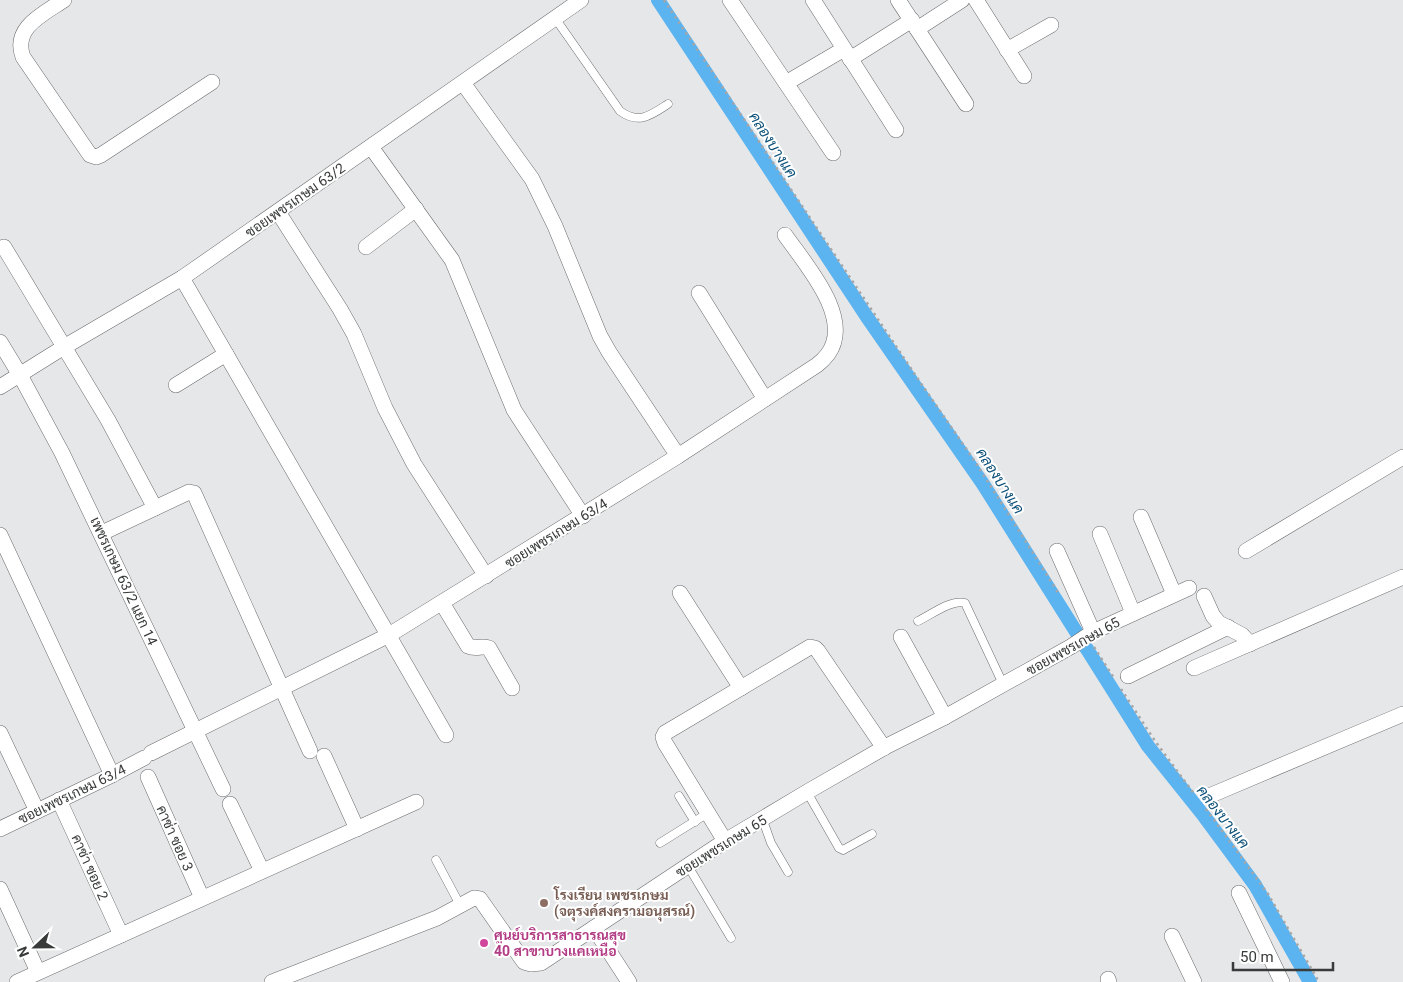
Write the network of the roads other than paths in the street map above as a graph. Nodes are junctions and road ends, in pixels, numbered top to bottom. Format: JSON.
{"nodes":[{"id":1,"x":64,"y":0,"type":"edge"},
{"id":2,"x":581,"y":0,"type":"edge"},
{"id":3,"x":730,"y":0,"type":"edge"},
{"id":4,"x":813,"y":0,"type":"edge"},
{"id":5,"x":898,"y":0,"type":"edge"},
{"id":6,"x":962,"y":0,"type":"edge"},
{"id":7,"x":976,"y":0,"type":"edge"},
{"id":8,"x":556,"y":18,"type":"junction"},
{"id":9,"x":914,"y":25,"type":"junction"},
{"id":10,"x":1051,"y":25,"type":"dead end"},
{"id":11,"x":1007,"y":50,"type":"junction"},
{"id":12,"x":847,"y":54,"type":"junction"},
{"id":13,"x":1024,"y":76,"type":"dead end"},
{"id":14,"x":212,"y":82,"type":"dead end"},
{"id":15,"x":463,"y":83,"type":"junction"},
{"id":16,"x":786,"y":83,"type":"junction"},
{"id":17,"x":668,"y":104,"type":"dead end"},
{"id":18,"x":966,"y":104,"type":"dead end"},
{"id":19,"x":896,"y":130,"type":"dead end"},
{"id":20,"x":371,"y":147,"type":"junction"},
{"id":21,"x":833,"y":153,"type":"dead end"},
{"id":22,"x":416,"y":209,"type":"junction"},
{"id":23,"x":278,"y":212,"type":"junction"},
{"id":24,"x":785,"y":235,"type":"dead end"},
{"id":25,"x":366,"y":246,"type":"dead end"},
{"id":26,"x":4,"y":247,"type":"dead end"},
{"id":27,"x":182,"y":278,"type":"junction"},
{"id":28,"x":699,"y":293,"type":"dead end"},
{"id":29,"x":0,"y":342,"type":"edge"},
{"id":30,"x":64,"y":347,"type":"junction"},
{"id":31,"x":226,"y":354,"type":"junction"},
{"id":32,"x":20,"y":375,"type":"junction"},
{"id":33,"x":176,"y":385,"type":"dead end"},
{"id":34,"x":0,"y":387,"type":"edge"},
{"id":35,"x":765,"y":399,"type":"junction"},
{"id":36,"x":678,"y":456,"type":"junction"},
{"id":37,"x":1403,"y":457,"type":"edge"},
{"id":38,"x":155,"y":508,"type":"junction"},
{"id":39,"x":582,"y":516,"type":"junction"},
{"id":40,"x":1141,"y":517,"type":"dead end"},
{"id":41,"x":102,"y":534,"type":"junction"},
{"id":42,"x":1100,"y":534,"type":"dead end"},
{"id":43,"x":0,"y":535,"type":"edge"},
{"id":44,"x":1057,"y":550,"type":"dead end"},
{"id":45,"x":1246,"y":551,"type":"dead end"},
{"id":46,"x":486,"y":576,"type":"junction"},
{"id":47,"x":1403,"y":577,"type":"edge"},
{"id":48,"x":1189,"y":588,"type":"dead end"},
{"id":49,"x":680,"y":593,"type":"dead end"},
{"id":50,"x":1174,"y":594,"type":"junction"},
{"id":51,"x":1204,"y":596,"type":"dead end"},
{"id":52,"x":442,"y":603,"type":"junction"},
{"id":53,"x":1133,"y":613,"type":"junction"},
{"id":54,"x":918,"y":621,"type":"dead end"},
{"id":55,"x":1228,"y":627,"type":"junction"},
{"id":56,"x":389,"y":635,"type":"junction"},
{"id":57,"x":1092,"y":635,"type":"junction"},
{"id":58,"x":901,"y":637,"type":"dead end"},
{"id":59,"x":1250,"y":644,"type":"junction"},
{"id":60,"x":1194,"y":668,"type":"dead end"},
{"id":61,"x":1128,"y":676,"type":"dead end"},
{"id":62,"x":1003,"y":684,"type":"junction"},
{"id":63,"x":282,"y":688,"type":"junction"},
{"id":64,"x":512,"y":688,"type":"dead end"},
{"id":65,"x":741,"y":688,"type":"junction"},
{"id":66,"x":1403,"y":714,"type":"edge"},
{"id":67,"x":945,"y":717,"type":"junction"},
{"id":68,"x":195,"y":731,"type":"junction"},
{"id":69,"x":0,"y":733,"type":"edge"},
{"id":70,"x":446,"y":735,"type":"dead end"},
{"id":71,"x":884,"y":748,"type":"junction"},
{"id":72,"x":310,"y":751,"type":"dead end"},
{"id":73,"x":324,"y":756,"type":"dead end"},
{"id":74,"x":112,"y":775,"type":"junction"},
{"id":75,"x":148,"y":777,"type":"dead end"},
{"id":76,"x":223,"y":789,"type":"dead end"},
{"id":77,"x":807,"y":792,"type":"junction"},
{"id":78,"x":679,"y":796,"type":"dead end"},
{"id":79,"x":60,"y":800,"type":"junction"},
{"id":80,"x":416,"y":802,"type":"dead end"},
{"id":81,"x":1205,"y":802,"type":"road end"},
{"id":82,"x":230,"y":804,"type":"dead end"},
{"id":83,"x":37,"y":811,"type":"junction"},
{"id":84,"x":701,"y":817,"type":"junction"},
{"id":85,"x":761,"y":821,"type":"junction"},
{"id":86,"x":0,"y":829,"type":"edge"},
{"id":87,"x":357,"y":829,"type":"junction"},
{"id":88,"x":872,"y":834,"type":"dead end"},
{"id":89,"x":725,"y":841,"type":"junction"},
{"id":90,"x":660,"y":843,"type":"dead end"},
{"id":91,"x":436,"y":860,"type":"dead end"},
{"id":92,"x":688,"y":866,"type":"junction"},
{"id":93,"x":262,"y":872,"type":"junction"},
{"id":94,"x":788,"y":872,"type":"dead end"},
{"id":95,"x":0,"y":889,"type":"edge"},
{"id":96,"x":1239,"y":893,"type":"dead end"},
{"id":97,"x":202,"y":898,"type":"junction"},
{"id":98,"x":460,"y":905,"type":"junction"},
{"id":99,"x":594,"y":928,"type":"junction"},
{"id":100,"x":121,"y":935,"type":"junction"},
{"id":101,"x":1172,"y":936,"type":"dead end"},
{"id":102,"x":731,"y":938,"type":"dead end"},
{"id":103,"x":38,"y":972,"type":"junction"},
{"id":104,"x":16,"y":982,"type":"edge"},
{"id":105,"x":272,"y":982,"type":"edge"},
{"id":106,"x":629,"y":982,"type":"edge"},
{"id":107,"x":1194,"y":982,"type":"edge"},
{"id":108,"x":1282,"y":982,"type":"edge"}],
"edges":[{"from":1,"to":14,"type":"street"},
{"from":2,"to":8,"type":"street","name":"ซอยเพชรเกษม 63/2"},
{"from":3,"to":16,"type":"street"},
{"from":4,"to":12,"type":"street"},
{"from":5,"to":9,"type":"street"},
{"from":6,"to":9,"type":"street"},
{"from":7,"to":11,"type":"street"},
{"from":8,"to":15,"type":"street","name":"ซอยเพชรเกษม 63/2"},
{"from":8,"to":17,"type":"lane"},
{"from":9,"to":12,"type":"street"},
{"from":9,"to":18,"type":"street"},
{"from":10,"to":11,"type":"street"},
{"from":11,"to":13,"type":"street"},
{"from":12,"to":16,"type":"street"},
{"from":12,"to":19,"type":"street"},
{"from":15,"to":20,"type":"street","name":"ซอยเพชรเกษม 63/2"},
{"from":15,"to":36,"type":"street"},
{"from":16,"to":21,"type":"street"},
{"from":20,"to":22,"type":"street"},
{"from":20,"to":23,"type":"street","name":"ซอยเพชรเกษม 63/2"},
{"from":22,"to":25,"type":"street"},
{"from":22,"to":39,"type":"street"},
{"from":23,"to":27,"type":"street","name":"ซอยเพชรเกษม 63/2"},
{"from":23,"to":46,"type":"street"},
{"from":24,"to":35,"type":"street","name":"ซอยเพชรเกษม 63/4"},
{"from":26,"to":30,"type":"street"},
{"from":27,"to":30,"type":"street","name":"ซอยเพชรเกษม 63/2"},
{"from":27,"to":31,"type":"street"},
{"from":28,"to":35,"type":"street"},
{"from":29,"to":32,"type":"street","name":"เพชรเกษม 63/2 แยก 14"},
{"from":30,"to":32,"type":"street","name":"ซอยเพชรเกษม 63/2"},
{"from":30,"to":38,"type":"street"},
{"from":31,"to":33,"type":"street"},
{"from":31,"to":56,"type":"street"},
{"from":32,"to":34,"type":"street","name":"ซอยเพชรเกษม 63/2"},
{"from":32,"to":41,"type":"street","name":"เพชรเกษม 63/2 แยก 14"},
{"from":35,"to":36,"type":"street","name":"ซอยเพชรเกษม 63/4"},
{"from":36,"to":39,"type":"street","name":"ซอยเพชรเกษม 63/4"},
{"from":37,"to":45,"type":"street"},
{"from":38,"to":41,"type":"street"},
{"from":38,"to":63,"type":"street"},
{"from":39,"to":46,"type":"street","name":"ซอยเพชรเกษม 63/4"},
{"from":40,"to":50,"type":"street"},
{"from":41,"to":68,"type":"street","name":"เพชรเกษม 63/2 แยก 14"},
{"from":42,"to":53,"type":"street"},
{"from":43,"to":74,"type":"street"},
{"from":44,"to":57,"type":"street"},
{"from":46,"to":52,"type":"street","name":"ซอยเพชรเกษม 63/4"},
{"from":47,"to":59,"type":"street"},
{"from":48,"to":50,"type":"street","name":"ซอยเพชรเกษม 65"},
{"from":49,"to":65,"type":"street"},
{"from":50,"to":53,"type":"street","name":"ซอยเพชรเกษม 65"},
{"from":51,"to":55,"type":"street"},
{"from":52,"to":56,"type":"street","name":"ซอยเพชรเกษม 63/4"},
{"from":52,"to":64,"type":"street"},
{"from":53,"to":57,"type":"street","name":"ซอยเพชรเกษม 65"},
{"from":54,"to":62,"type":"lane"},
{"from":55,"to":59,"type":"street"},
{"from":55,"to":61,"type":"street"},
{"from":56,"to":63,"type":"street","name":"ซอยเพชรเกษม 63/4"},
{"from":56,"to":70,"type":"street"},
{"from":57,"to":62,"type":"street","name":"ซอยเพชรเกษม 65"},
{"from":58,"to":67,"type":"street"},
{"from":59,"to":60,"type":"street"},
{"from":62,"to":67,"type":"street","name":"ซอยเพชรเกษม 65"},
{"from":63,"to":68,"type":"street","name":"ซอยเพชรเกษม 63/4"},
{"from":63,"to":72,"type":"street"},
{"from":65,"to":71,"type":"street"},
{"from":65,"to":84,"type":"street"},
{"from":66,"to":81,"type":"street"},
{"from":67,"to":71,"type":"street","name":"ซอยเพชรเกษม 65"},
{"from":68,"to":74,"type":"street","name":"ซอยเพชรเกษม 63/4"},
{"from":68,"to":76,"type":"street","name":"เพชรเกษม 63/2 แยก 14"},
{"from":69,"to":83,"type":"street"},
{"from":71,"to":77,"type":"street","name":"ซอยเพชรเกษม 65"},
{"from":73,"to":87,"type":"street"},
{"from":74,"to":79,"type":"street","name":"ซอยเพชรเกษม 63/4"},
{"from":75,"to":97,"type":"street","name":"คาซ่า ซอย 3"},
{"from":77,"to":85,"type":"street","name":"ซอยเพชรเกษม 65"},
{"from":77,"to":88,"type":"lane"},
{"from":78,"to":84,"type":"lane"},
{"from":79,"to":83,"type":"street","name":"ซอยเพชรเกษม 63/4"},
{"from":79,"to":100,"type":"street","name":"คาซ่า ซอย 2"},
{"from":80,"to":87,"type":"street"},
{"from":82,"to":93,"type":"street"},
{"from":83,"to":86,"type":"street","name":"ซอยเพชรเกษม 63/4"},
{"from":84,"to":89,"type":"street"},
{"from":84,"to":90,"type":"lane"},
{"from":85,"to":89,"type":"street","name":"ซอยเพชรเกษม 65"},
{"from":85,"to":94,"type":"lane"},
{"from":87,"to":93,"type":"street"},
{"from":89,"to":92,"type":"street","name":"ซอยเพชรเกษม 65"},
{"from":91,"to":98,"type":"lane"},
{"from":92,"to":99,"type":"street","name":"ซอยเพชรเกษม 65"},
{"from":92,"to":102,"type":"lane"},
{"from":93,"to":97,"type":"street"},
{"from":95,"to":103,"type":"street"},
{"from":96,"to":108,"type":"street"},
{"from":97,"to":100,"type":"street"},
{"from":98,"to":99,"type":"street","name":"ซอยเพชรเกษม 65"},
{"from":98,"to":105,"type":"street","name":"ซอยเพชรเกษม 65"},
{"from":99,"to":106,"type":"street"},
{"from":100,"to":103,"type":"street"},
{"from":101,"to":107,"type":"street"},
{"from":103,"to":104,"type":"street"}]}
